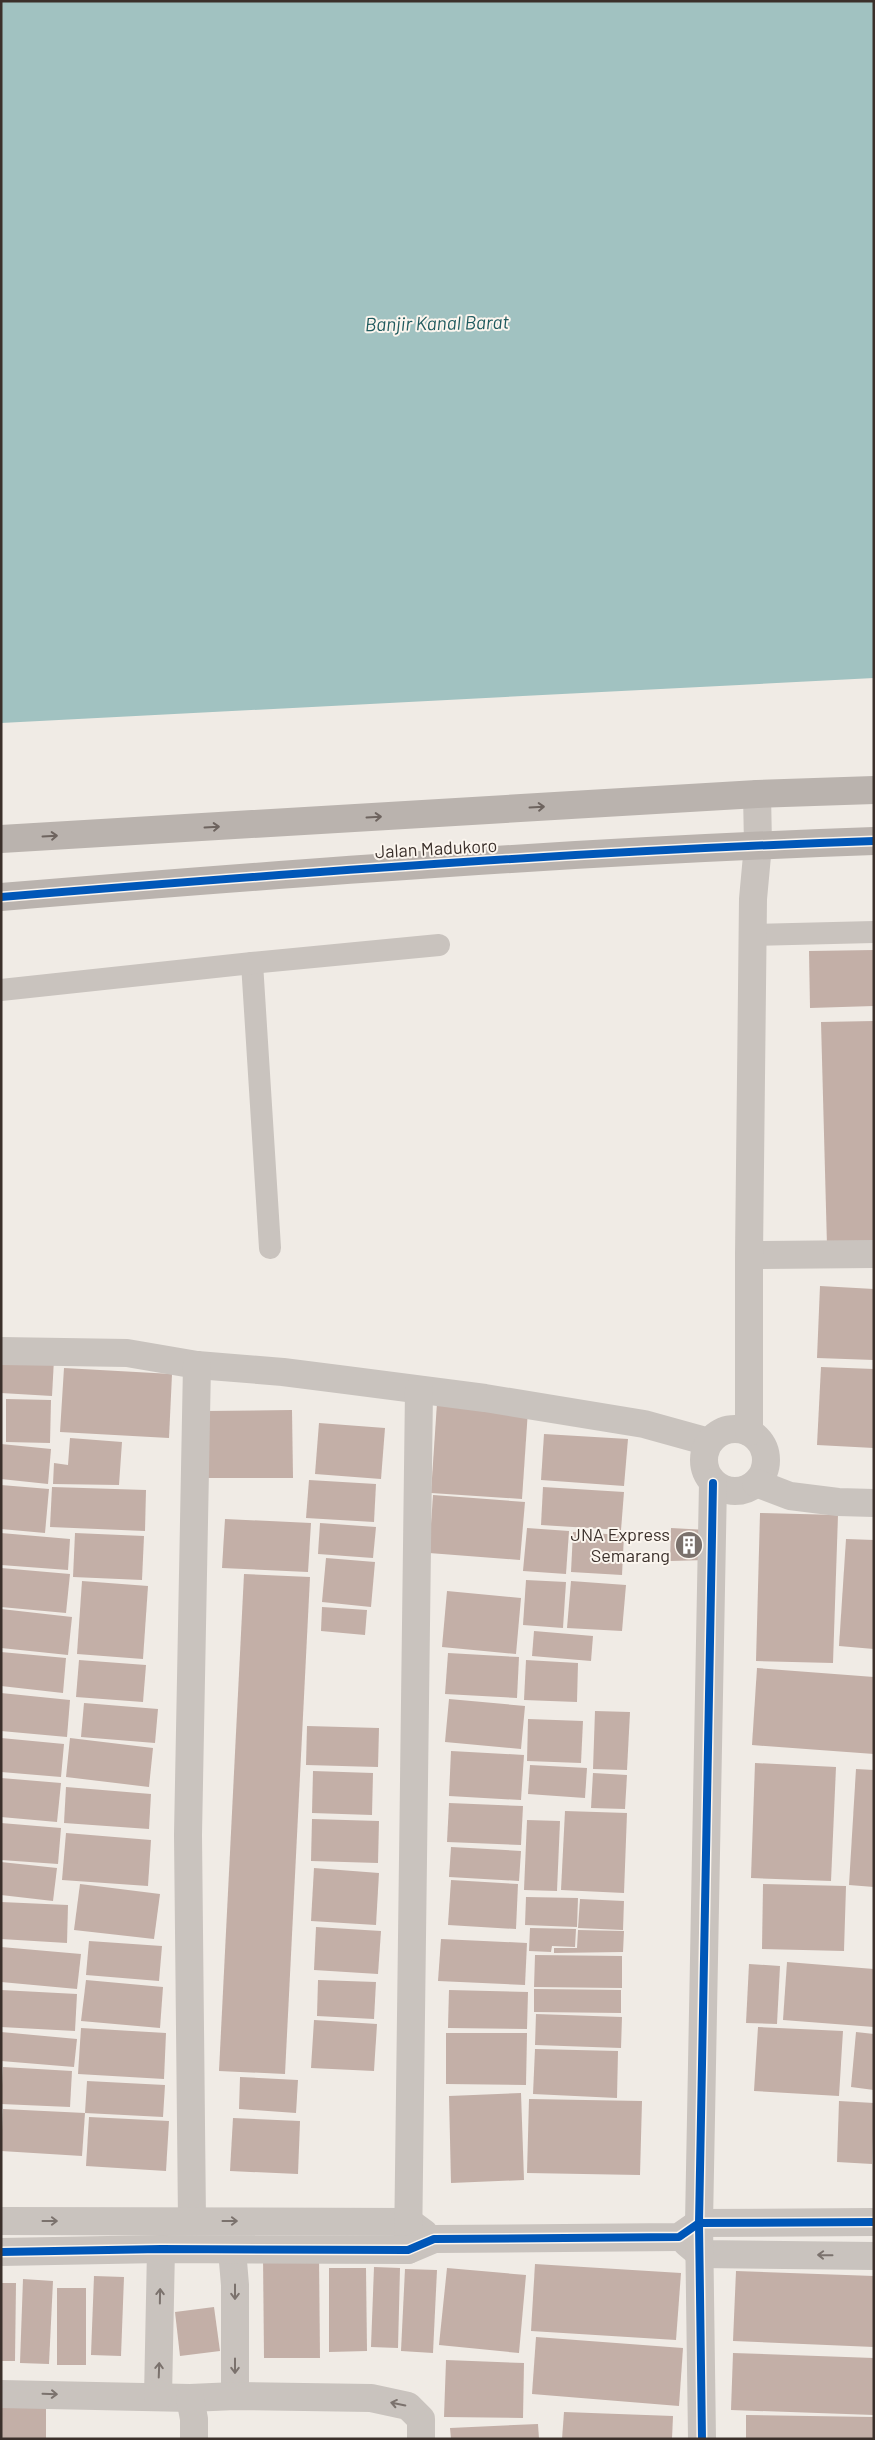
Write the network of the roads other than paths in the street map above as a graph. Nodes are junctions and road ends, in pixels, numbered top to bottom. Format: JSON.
{"nodes":[{"id":1,"x":874,"y":790,"type":"edge"},
{"id":2,"x":757,"y":794,"type":"junction"},
{"id":3,"x":1,"y":839,"type":"edge"},
{"id":4,"x":874,"y":841,"type":"edge"},
{"id":5,"x":758,"y":845,"type":"junction"},
{"id":6,"x":1,"y":897,"type":"edge"},
{"id":7,"x":874,"y":932,"type":"edge"},
{"id":8,"x":753,"y":935,"type":"junction"},
{"id":9,"x":439,"y":945,"type":"dead end"},
{"id":10,"x":252,"y":963,"type":"junction"},
{"id":11,"x":1,"y":990,"type":"edge"},
{"id":12,"x":270,"y":1248,"type":"dead end"},
{"id":13,"x":874,"y":1254,"type":"edge"},
{"id":14,"x":748,"y":1255,"type":"junction"},
{"id":15,"x":1,"y":1351,"type":"edge"},
{"id":16,"x":197,"y":1365,"type":"junction"},
{"id":17,"x":419,"y":1390,"type":"junction"},
{"id":18,"x":749,"y":1432,"type":"junction"},
{"id":19,"x":709,"y":1442,"type":"junction"},
{"id":20,"x":713,"y":1483,"type":"junction"},
{"id":21,"x":756,"y":1483,"type":"junction"},
{"id":22,"x":874,"y":1503,"type":"edge"},
{"id":23,"x":192,"y":2220,"type":"junction"},
{"id":24,"x":1,"y":2221,"type":"edge"},
{"id":25,"x":409,"y":2222,"type":"junction"},
{"id":26,"x":874,"y":2222,"type":"edge"},
{"id":27,"x":689,"y":2230,"type":"junction"},
{"id":28,"x":434,"y":2239,"type":"junction"},
{"id":29,"x":161,"y":2249,"type":"junction"},
{"id":30,"x":232,"y":2250,"type":"junction"},
{"id":31,"x":408,"y":2250,"type":"junction"},
{"id":32,"x":1,"y":2252,"type":"edge"},
{"id":33,"x":700,"y":2254,"type":"junction"},
{"id":34,"x":874,"y":2256,"type":"edge"},
{"id":35,"x":1,"y":2394,"type":"edge"},
{"id":36,"x":235,"y":2396,"type":"junction"},
{"id":37,"x":158,"y":2397,"type":"junction"},
{"id":38,"x":190,"y":2398,"type":"junction"},
{"id":39,"x":194,"y":2439,"type":"edge"},
{"id":40,"x":421,"y":2439,"type":"edge"},
{"id":41,"x":702,"y":2439,"type":"edge"}],
"edges":[{"from":1,"to":2,"type":"street","name":"Jalan Madukoro"},
{"from":3,"to":2,"type":"street","name":"Jalan Madukoro","one_way":true},
{"from":2,"to":5,"type":"street"},
{"from":4,"to":5,"type":"street","name":"Jalan Madukoro"},
{"from":5,"to":6,"type":"street","name":"Jalan Madukoro"},
{"from":5,"to":8,"type":"street"},
{"from":7,"to":8,"type":"lane"},
{"from":8,"to":14,"type":"street"},
{"from":9,"to":10,"type":"lane"},
{"from":10,"to":11,"type":"lane"},
{"from":10,"to":12,"type":"lane"},
{"from":13,"to":14,"type":"street"},
{"from":14,"to":18,"type":"street"},
{"from":15,"to":16,"type":"street"},
{"from":16,"to":17,"type":"street"},
{"from":16,"to":23,"type":"street"},
{"from":17,"to":19,"type":"street"},
{"from":17,"to":25,"type":"street"},
{"from":18,"to":19,"type":"street"},
{"from":18,"to":21,"type":"street"},
{"from":19,"to":20,"type":"street"},
{"from":20,"to":21,"type":"street"},
{"from":20,"to":27,"type":"street"},
{"from":21,"to":22,"type":"street"},
{"from":24,"to":23,"type":"street","one_way":true},
{"from":23,"to":25,"type":"street","one_way":true},
{"from":25,"to":28,"type":"street"},
{"from":25,"to":31,"type":"street"},
{"from":26,"to":27,"type":"street"},
{"from":27,"to":28,"type":"street"},
{"from":27,"to":33,"type":"street"},
{"from":28,"to":31,"type":"street"},
{"from":29,"to":30,"type":"street"},
{"from":29,"to":32,"type":"street"},
{"from":37,"to":29,"type":"street","one_way":true},
{"from":30,"to":31,"type":"street"},
{"from":30,"to":36,"type":"street","one_way":true},
{"from":34,"to":33,"type":"street","one_way":true},
{"from":33,"to":41,"type":"street"},
{"from":35,"to":37,"type":"street","one_way":true},
{"from":36,"to":38,"type":"street"},
{"from":40,"to":36,"type":"street","one_way":true},
{"from":37,"to":38,"type":"street"},
{"from":38,"to":39,"type":"street"}]}
